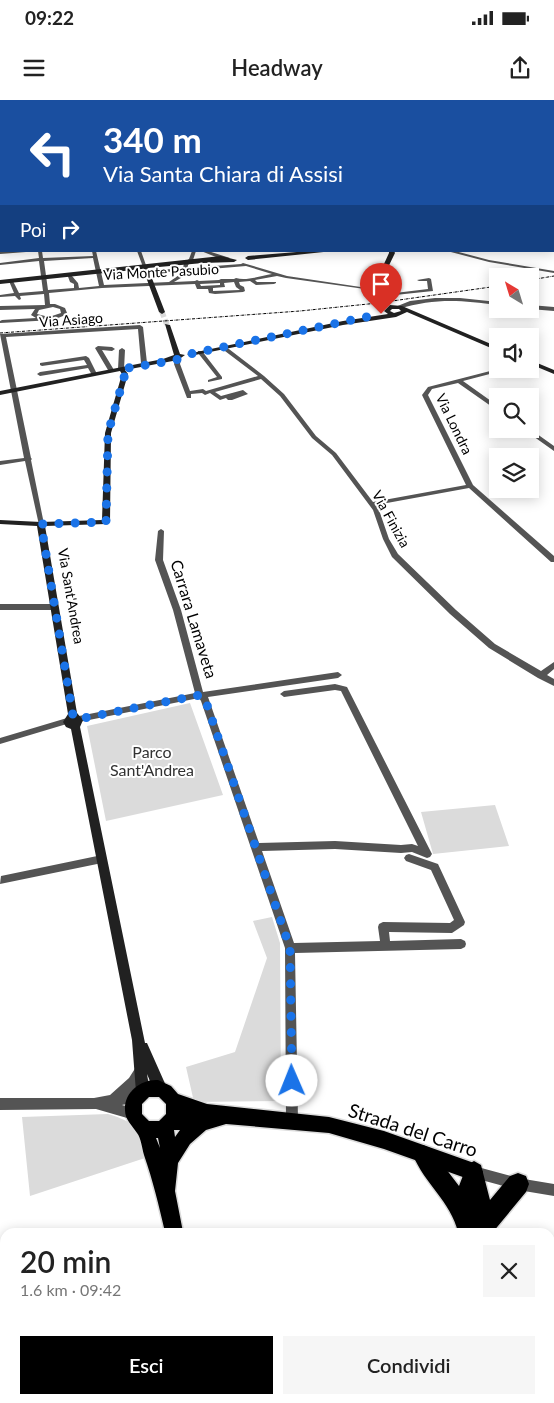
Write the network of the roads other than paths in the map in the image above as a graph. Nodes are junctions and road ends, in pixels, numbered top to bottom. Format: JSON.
{"nodes":[{"id":1,"x":13,"y":252,"type":"edge"},
{"id":2,"x":40,"y":252,"type":"edge"},
{"id":3,"x":140,"y":252,"type":"edge"},
{"id":4,"x":194,"y":252,"type":"edge"},
{"id":5,"x":206,"y":252,"type":"edge"},
{"id":6,"x":319,"y":252,"type":"edge"},
{"id":7,"x":392,"y":252,"type":"edge"},
{"id":8,"x":396,"y":252,"type":"edge"},
{"id":9,"x":453,"y":252,"type":"edge"},
{"id":10,"x":0,"y":253,"type":"edge"},
{"id":11,"x":95,"y":254,"type":"edge"},
{"id":12,"x":214,"y":255,"type":"junction"},
{"id":13,"x":220,"y":259,"type":"junction"},
{"id":14,"x":40,"y":260,"type":"junction"},
{"id":15,"x":232,"y":260,"type":"junction"},
{"id":16,"x":0,"y":264,"type":"edge"},
{"id":17,"x":244,"y":264,"type":"junction"},
{"id":18,"x":186,"y":266,"type":"junction"},
{"id":19,"x":146,"y":269,"type":"junction"},
{"id":20,"x":98,"y":271,"type":"junction"},
{"id":21,"x":554,"y":272,"type":"edge"},
{"id":22,"x":69,"y":274,"type":"junction"},
{"id":23,"x":276,"y":275,"type":"junction"},
{"id":24,"x":43,"y":277,"type":"junction"},
{"id":25,"x":236,"y":279,"type":"junction"},
{"id":26,"x":221,"y":280,"type":"junction"},
{"id":27,"x":252,"y":280,"type":"junction"},
{"id":28,"x":419,"y":280,"type":"dead end"},
{"id":29,"x":11,"y":281,"type":"junction"},
{"id":30,"x":197,"y":281,"type":"junction"},
{"id":31,"x":0,"y":282,"type":"edge"},
{"id":32,"x":169,"y":283,"type":"junction"},
{"id":33,"x":274,"y":283,"type":"dead end"},
{"id":34,"x":152,"y":284,"type":"junction"},
{"id":35,"x":102,"y":287,"type":"junction"},
{"id":36,"x":210,"y":287,"type":"junction"},
{"id":37,"x":77,"y":289,"type":"junction"},
{"id":38,"x":160,"y":289,"type":"dead end"},
{"id":39,"x":46,"y":291,"type":"junction"},
{"id":40,"x":377,"y":292,"type":"junction"},
{"id":41,"x":17,"y":294,"type":"junction"},
{"id":42,"x":0,"y":296,"type":"edge"},
{"id":43,"x":489,"y":303,"type":"edge"},
{"id":44,"x":48,"y":306,"type":"junction"},
{"id":45,"x":22,"y":307,"type":"junction"},
{"id":46,"x":40,"y":307,"type":"junction"},
{"id":47,"x":0,"y":308,"type":"edge"},
{"id":48,"x":394,"y":308,"type":"junction"},
{"id":49,"x":539,"y":308,"type":"edge"},
{"id":50,"x":554,"y":309,"type":"edge"},
{"id":51,"x":162,"y":312,"type":"tunnel mouth"},
{"id":52,"x":397,"y":315,"type":"junction"},
{"id":53,"x":43,"y":319,"type":"junction"},
{"id":54,"x":362,"y":319,"type":"junction"},
{"id":55,"x":429,"y":320,"type":"junction"},
{"id":56,"x":1,"y":323,"type":"edge"},
{"id":57,"x":167,"y":325,"type":"tunnel mouth"},
{"id":58,"x":2,"y":336,"type":"edge"},
{"id":59,"x":489,"y":345,"type":"edge"},
{"id":60,"x":223,"y":347,"type":"junction"},
{"id":61,"x":112,"y":349,"type":"dead end"},
{"id":62,"x":122,"y":350,"type":"dead end"},
{"id":63,"x":200,"y":352,"type":"junction"},
{"id":64,"x":177,"y":357,"type":"junction"},
{"id":65,"x":144,"y":363,"type":"junction"},
{"id":66,"x":42,"y":364,"type":"dead end"},
{"id":67,"x":90,"y":366,"type":"junction"},
{"id":68,"x":539,"y":366,"type":"edge"},
{"id":69,"x":122,"y":369,"type":"junction"},
{"id":70,"x":111,"y":370,"type":"junction"},
{"id":71,"x":554,"y":372,"type":"edge"},
{"id":72,"x":489,"y":373,"type":"edge"},
{"id":73,"x":40,"y":374,"type":"dead end"},
{"id":74,"x":94,"y":374,"type":"junction"},
{"id":75,"x":262,"y":377,"type":"junction"},
{"id":76,"x":210,"y":381,"type":"dead end"},
{"id":77,"x":459,"y":381,"type":"junction"},
{"id":78,"x":16,"y":390,"type":"junction"},
{"id":79,"x":0,"y":392,"type":"edge"},
{"id":80,"x":212,"y":392,"type":"junction"},
{"id":81,"x":228,"y":396,"type":"dead end"},
{"id":82,"x":489,"y":403,"type":"edge"},
{"id":83,"x":539,"y":438,"type":"edge"},
{"id":84,"x":554,"y":449,"type":"edge"},
{"id":85,"x":29,"y":459,"type":"junction"},
{"id":86,"x":0,"y":463,"type":"edge"},
{"id":87,"x":470,"y":486,"type":"junction"},
{"id":88,"x":371,"y":504,"type":"junction"},
{"id":89,"x":0,"y":522,"type":"edge"},
{"id":90,"x":41,"y":524,"type":"junction"},
{"id":91,"x":161,"y":531,"type":"dead end"},
{"id":92,"x":554,"y":560,"type":"edge"},
{"id":93,"x":0,"y":607,"type":"edge"},
{"id":94,"x":54,"y":607,"type":"junction"},
{"id":95,"x":554,"y":665,"type":"edge"},
{"id":96,"x":338,"y":675,"type":"dead end"},
{"id":97,"x":541,"y":676,"type":"junction"},
{"id":98,"x":554,"y":683,"type":"edge"},
{"id":99,"x":284,"y":694,"type":"dead end"},
{"id":100,"x":200,"y":695,"type":"junction"},
{"id":101,"x":74,"y":720,"type":"junction"},
{"id":102,"x":0,"y":741,"type":"edge"},
{"id":103,"x":257,"y":847,"type":"junction"},
{"id":104,"x":409,"y":858,"type":"dead end"},
{"id":105,"x":102,"y":859,"type":"junction"},
{"id":106,"x":1,"y":880,"type":"edge"},
{"id":107,"x":461,"y":944,"type":"dead end"},
{"id":108,"x":386,"y":946,"type":"junction"},
{"id":109,"x":290,"y":948,"type":"junction"},
{"id":110,"x":138,"y":1040,"type":"junction"},
{"id":111,"x":140,"y":1071,"type":"junction"},
{"id":112,"x":147,"y":1092,"type":"junction"},
{"id":113,"x":113,"y":1100,"type":"junction"},
{"id":114,"x":173,"y":1100,"type":"junction"},
{"id":115,"x":0,"y":1104,"type":"edge"},
{"id":116,"x":94,"y":1104,"type":"junction"},
{"id":117,"x":227,"y":1115,"type":"junction"},
{"id":118,"x":292,"y":1120,"type":"junction"},
{"id":119,"x":139,"y":1121,"type":"junction"},
{"id":120,"x":202,"y":1123,"type":"junction"},
{"id":121,"x":167,"y":1124,"type":"junction"},
{"id":122,"x":423,"y":1155,"type":"junction"},
{"id":123,"x":170,"y":1161,"type":"junction"},
{"id":124,"x":474,"y":1172,"type":"junction"},
{"id":125,"x":518,"y":1184,"type":"junction"},
{"id":126,"x":554,"y":1190,"type":"edge"},
{"id":127,"x":166,"y":1192,"type":"junction"},
{"id":128,"x":173,"y":1228,"type":"edge"},
{"id":129,"x":475,"y":1228,"type":"edge"}],
"edges":[{"from":1,"to":10,"type":"street"},
{"from":2,"to":14,"type":"street"},
{"from":3,"to":19,"type":"street"},
{"from":4,"to":18,"type":"street"},
{"from":5,"to":12,"type":"street"},
{"from":6,"to":15,"type":"street"},
{"from":7,"to":40,"type":"street"},
{"from":8,"to":40,"type":"street"},
{"from":9,"to":21,"type":"street"},
{"from":11,"to":14,"type":"street"},
{"from":11,"to":20,"type":"street"},
{"from":12,"to":13,"type":"street"},
{"from":12,"to":15,"type":"street"},
{"from":13,"to":15,"type":"street"},
{"from":13,"to":18,"type":"street"},
{"from":14,"to":16,"type":"street"},
{"from":14,"to":24,"type":"street"},
{"from":15,"to":17,"type":"street"},
{"from":17,"to":18,"type":"street"},
{"from":17,"to":23,"type":"street"},
{"from":18,"to":19,"type":"street"},
{"from":18,"to":32,"type":"street"},
{"from":19,"to":20,"type":"street"},
{"from":19,"to":34,"type":"street"},
{"from":20,"to":22,"type":"street"},
{"from":20,"to":35,"type":"street"},
{"from":22,"to":24,"type":"street"},
{"from":22,"to":37,"type":"street"},
{"from":23,"to":27,"type":"street","name":"Via Monte Pasubio"},
{"from":23,"to":40,"type":"street"},
{"from":24,"to":29,"type":"street"},
{"from":24,"to":39,"type":"street"},
{"from":25,"to":26,"type":"street","name":"Via Monte Pasubio"},
{"from":25,"to":27,"type":"street","name":"Via Monte Pasubio"},
{"from":25,"to":36,"type":"street"},
{"from":26,"to":30,"type":"street","name":"Via Monte Pasubio"},
{"from":26,"to":36,"type":"street"},
{"from":27,"to":33,"type":"street"},
{"from":28,"to":40,"type":"street"},
{"from":29,"to":31,"type":"street"},
{"from":29,"to":41,"type":"street"},
{"from":30,"to":32,"type":"street","name":"Via Monte Pasubio"},
{"from":30,"to":36,"type":"street"},
{"from":32,"to":34,"type":"street","name":"Via Monte Pasubio"},
{"from":32,"to":38,"type":"street"},
{"from":34,"to":35,"type":"street","name":"Via Monte Pasubio"},
{"from":34,"to":51,"type":"street"},
{"from":35,"to":37,"type":"street","name":"Via Monte Pasubio"},
{"from":37,"to":39,"type":"street","name":"Via Monte Pasubio"},
{"from":39,"to":41,"type":"street","name":"Via Monte Pasubio"},
{"from":39,"to":44,"type":"street"},
{"from":41,"to":42,"type":"street","name":"Via Monte Pasubio"},
{"from":41,"to":45,"type":"street"},
{"from":43,"to":48,"type":"street"},
{"from":44,"to":46,"type":"street"},
{"from":44,"to":53,"type":"street"},
{"from":45,"to":46,"type":"street"},
{"from":45,"to":47,"type":"street"},
{"from":46,"to":53,"type":"street"},
{"from":48,"to":52,"type":"street"},
{"from":48,"to":52,"type":"street"},
{"from":48,"to":54,"type":"street"},
{"from":48,"to":55,"type":"street"},
{"from":49,"to":50,"type":"street"},
{"from":52,"to":54,"type":"street"},
{"from":52,"to":55,"type":"street"},
{"from":53,"to":56,"type":"street"},
{"from":54,"to":60,"type":"street"},
{"from":55,"to":59,"type":"street"},
{"from":57,"to":64,"type":"street"},
{"from":58,"to":65,"type":"street","name":"Via Asiago"},
{"from":58,"to":78,"type":"street","name":"Via Sant'Andrea"},
{"from":60,"to":63,"type":"street"},
{"from":60,"to":75,"type":"street","name":"Via Finizia"},
{"from":61,"to":70,"type":"street"},
{"from":62,"to":69,"type":"street"},
{"from":63,"to":64,"type":"street"},
{"from":63,"to":76,"type":"street"},
{"from":64,"to":65,"type":"street"},
{"from":64,"to":69,"type":"street"},
{"from":64,"to":80,"type":"street"},
{"from":65,"to":69,"type":"street"},
{"from":66,"to":67,"type":"street"},
{"from":67,"to":73,"type":"street"},
{"from":67,"to":74,"type":"street"},
{"from":68,"to":71,"type":"street"},
{"from":69,"to":70,"type":"street"},
{"from":69,"to":90,"type":"street"},
{"from":70,"to":74,"type":"street"},
{"from":72,"to":77,"type":"street","name":"Via Londra"},
{"from":74,"to":78,"type":"street"},
{"from":75,"to":80,"type":"street"},
{"from":75,"to":88,"type":"street","name":"Via Finizia"},
{"from":77,"to":82,"type":"street"},
{"from":77,"to":87,"type":"street","name":"Via Londra"},
{"from":78,"to":79,"type":"street"},
{"from":78,"to":85,"type":"street","name":"Via Sant'Andrea"},
{"from":80,"to":81,"type":"street"},
{"from":83,"to":84,"type":"street"},
{"from":85,"to":86,"type":"street"},
{"from":85,"to":90,"type":"street","name":"Via Sant'Andrea"},
{"from":87,"to":88,"type":"street"},
{"from":87,"to":92,"type":"street"},
{"from":88,"to":97,"type":"street","name":"Via Finizia"},
{"from":89,"to":90,"type":"street"},
{"from":90,"to":94,"type":"street","name":"Via Sant'Andrea"},
{"from":91,"to":100,"type":"street","name":"Carrara Lamaveta"},
{"from":93,"to":94,"type":"street"},
{"from":94,"to":101,"type":"street","name":"Via Sant'Andrea"},
{"from":95,"to":97,"type":"street"},
{"from":96,"to":100,"type":"street"},
{"from":97,"to":98,"type":"street","name":"Via Finizia"},
{"from":99,"to":103,"type":"street"},
{"from":100,"to":101,"type":"street"},
{"from":100,"to":103,"type":"street","name":"Carrara Lamaveta"},
{"from":101,"to":102,"type":"street"},
{"from":101,"to":105,"type":"street","name":"Via Sant'Andrea"},
{"from":103,"to":109,"type":"street","name":"Carrara Lamaveta"},
{"from":104,"to":108,"type":"street"},
{"from":105,"to":106,"type":"street"},
{"from":105,"to":110,"type":"street","name":"Via Sant'Andrea"},
{"from":107,"to":108,"type":"street"},
{"from":108,"to":109,"type":"street"},
{"from":109,"to":118,"type":"street","name":"Carrara Lamaveta"},
{"from":110,"to":111,"type":"street","name":"Via Sant'Andrea"},
{"from":110,"to":112,"type":"street","name":"Via Sant'Andrea"},
{"from":111,"to":112,"type":"street","name":"Via Sant'Andrea"},
{"from":111,"to":113,"type":"street"},
{"from":112,"to":113,"type":"street"},
{"from":112,"to":114,"type":"main road","name":"Via Sant'Andrea"},
{"from":112,"to":119,"type":"main road","name":"Via Sant'Andrea"},
{"from":113,"to":116,"type":"street"},
{"from":114,"to":117,"type":"main road","name":"Strada del Carro"},
{"from":114,"to":121,"type":"main road"},
{"from":115,"to":116,"type":"street"},
{"from":116,"to":119,"type":"street"},
{"from":117,"to":118,"type":"main road","name":"Strada del Carro"},
{"from":117,"to":120,"type":"main road","name":"Strada del Carro"},
{"from":118,"to":122,"type":"main road","name":"Strada del Carro"},
{"from":119,"to":121,"type":"main road"},
{"from":119,"to":127,"type":"main road"},
{"from":120,"to":121,"type":"main road","name":"Strada del Carro"},
{"from":120,"to":123,"type":"main road"},
{"from":121,"to":123,"type":"main road"},
{"from":122,"to":124,"type":"main road","name":"Strada del Carro"},
{"from":122,"to":129,"type":"highway"},
{"from":123,"to":127,"type":"main road"},
{"from":124,"to":125,"type":"street","name":"Strada del Carro"},
{"from":124,"to":129,"type":"highway"},
{"from":125,"to":126,"type":"street","name":"Strada del Carro"},
{"from":125,"to":129,"type":"highway"},
{"from":127,"to":128,"type":"main road"}]}
